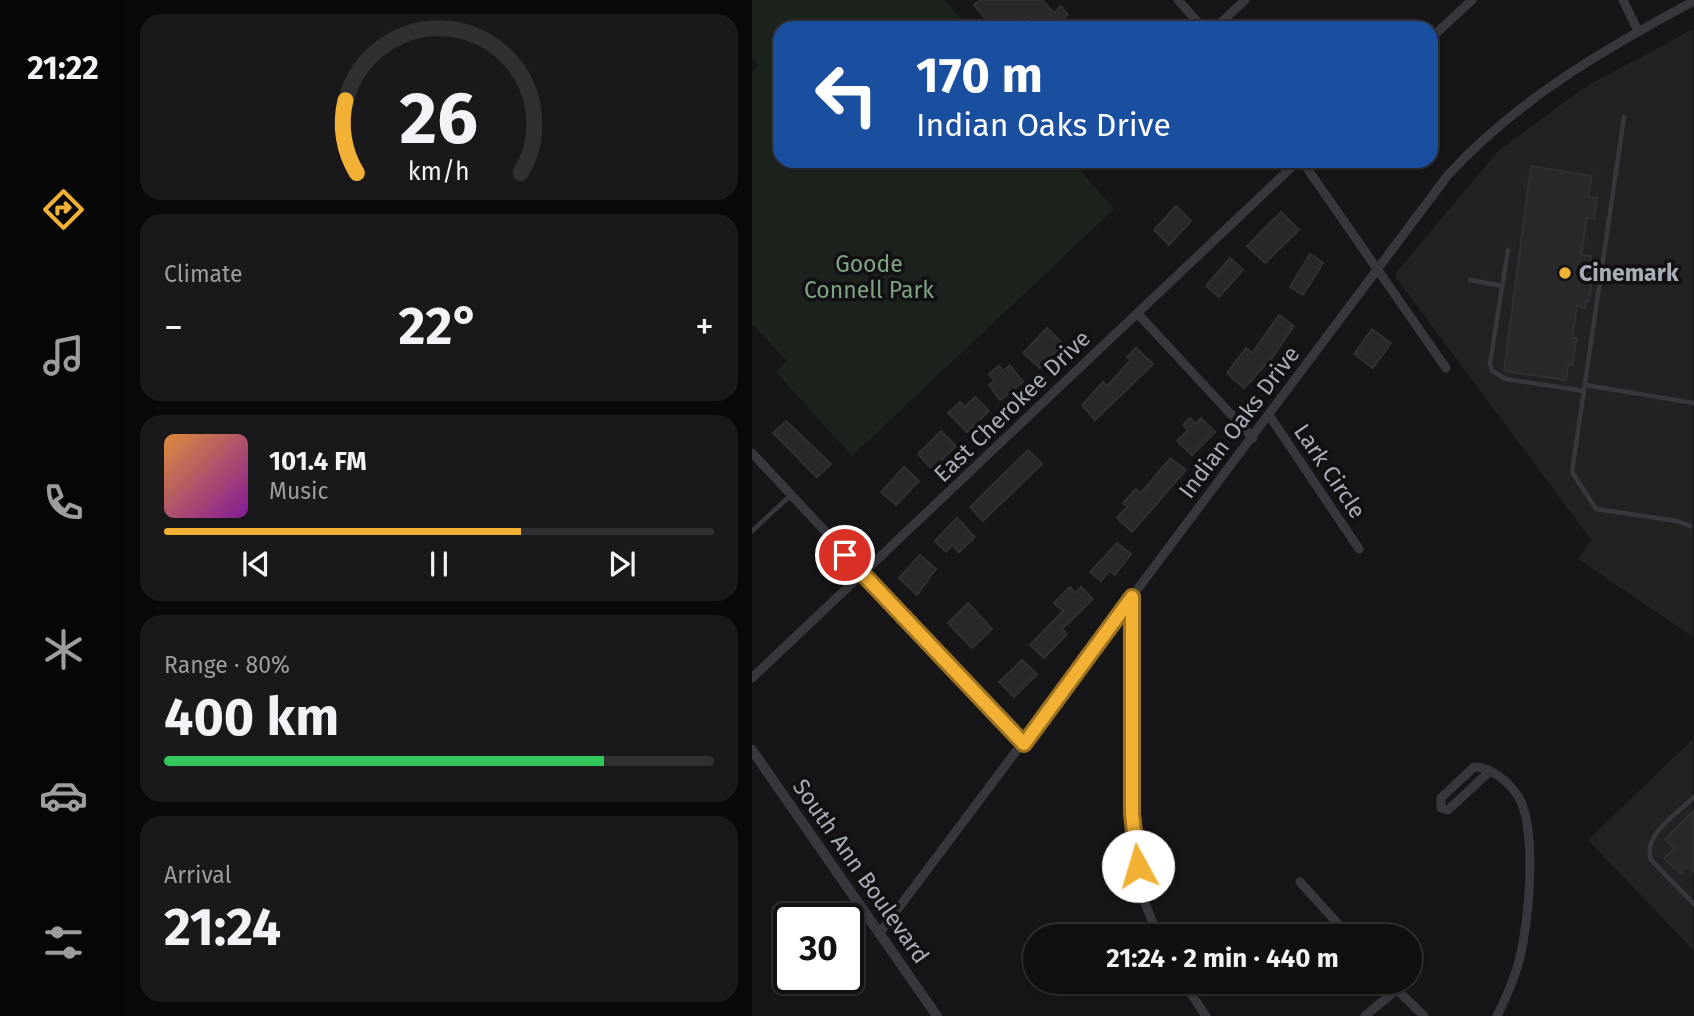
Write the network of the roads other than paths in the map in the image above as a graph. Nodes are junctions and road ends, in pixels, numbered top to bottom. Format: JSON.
{"nodes":[{"id":1,"x":1178,"y":0,"type":"edge"},
{"id":2,"x":1245,"y":0,"type":"edge"},
{"id":3,"x":1472,"y":0,"type":"edge"},
{"id":4,"x":1624,"y":0,"type":"edge"},
{"id":5,"x":1694,"y":1,"type":"edge"},
{"id":6,"x":1197,"y":21,"type":"edge"},
{"id":7,"x":1222,"y":21,"type":"edge"},
{"id":8,"x":1638,"y":31,"type":"junction"},
{"id":9,"x":1438,"y":32,"type":"edge"},
{"id":10,"x":1624,"y":117,"type":"dead end"},
{"id":11,"x":1293,"y":168,"type":"edge"},
{"id":12,"x":1305,"y":168,"type":"edge"},
{"id":13,"x":1508,"y":250,"type":"dead end"},
{"id":14,"x":1377,"y":268,"type":"junction"},
{"id":15,"x":1470,"y":280,"type":"dead end"},
{"id":16,"x":1502,"y":286,"type":"junction"},
{"id":17,"x":1138,"y":314,"type":"junction"},
{"id":18,"x":1446,"y":368,"type":"dead end"},
{"id":19,"x":1584,"y":388,"type":"junction"},
{"id":20,"x":1694,"y":403,"type":"edge"},
{"id":21,"x":1269,"y":415,"type":"junction"},
{"id":22,"x":1253,"y":438,"type":"junction"},
{"id":23,"x":752,"y":453,"type":"edge"},
{"id":24,"x":791,"y":495,"type":"junction"},
{"id":25,"x":1690,"y":526,"type":"dead end"},
{"id":26,"x":752,"y":531,"type":"edge"},
{"id":27,"x":1359,"y":549,"type":"dead end"},
{"id":28,"x":864,"y":575,"type":"junction"},
{"id":29,"x":1132,"y":597,"type":"junction"},
{"id":30,"x":752,"y":678,"type":"edge"},
{"id":31,"x":1024,"y":744,"type":"junction"},
{"id":32,"x":752,"y":750,"type":"edge"},
{"id":33,"x":1490,"y":771,"type":"junction"},
{"id":34,"x":1694,"y":797,"type":"edge"},
{"id":35,"x":1300,"y":882,"type":"dead end"},
{"id":36,"x":1694,"y":904,"type":"edge"},
{"id":37,"x":1153,"y":924,"type":"edge"},
{"id":38,"x":1338,"y":924,"type":"edge"},
{"id":39,"x":879,"y":934,"type":"junction"},
{"id":40,"x":1191,"y":994,"type":"edge"},
{"id":41,"x":1391,"y":994,"type":"edge"},
{"id":42,"x":1400,"y":994,"type":"edge"},
{"id":43,"x":932,"y":1014,"type":"edge"},
{"id":44,"x":1206,"y":1016,"type":"edge"},
{"id":45,"x":1365,"y":1016,"type":"edge"},
{"id":46,"x":1424,"y":1016,"type":"edge"},
{"id":47,"x":1497,"y":1016,"type":"edge"}],
"edges":[{"from":1,"to":6,"type":"street"},
{"from":2,"to":7,"type":"street"},
{"from":3,"to":9,"type":"street"},
{"from":4,"to":8,"type":"street"},
{"from":5,"to":8,"type":"street","name":"Indian Oaks Drive"},
{"from":8,"to":14,"type":"street","name":"Indian Oaks Drive"},
{"from":10,"to":19,"type":"lane"},
{"from":11,"to":17,"type":"street","name":"East Cherokee Drive"},
{"from":12,"to":14,"type":"street"},
{"from":13,"to":16,"type":"lane"},
{"from":14,"to":18,"type":"street"},
{"from":14,"to":21,"type":"street","name":"Indian Oaks Drive"},
{"from":15,"to":16,"type":"lane"},
{"from":16,"to":19,"type":"lane"},
{"from":17,"to":22,"type":"street"},
{"from":17,"to":28,"type":"street","name":"East Cherokee Drive"},
{"from":19,"to":20,"type":"lane"},
{"from":19,"to":25,"type":"lane"},
{"from":21,"to":22,"type":"street","name":"Indian Oaks Drive"},
{"from":21,"to":27,"type":"street","name":"Lark Circle"},
{"from":22,"to":29,"type":"street","name":"Indian Oaks Drive"},
{"from":23,"to":24,"type":"street"},
{"from":24,"to":26,"type":"lane"},
{"from":24,"to":28,"type":"street"},
{"from":28,"to":30,"type":"street","name":"East Cherokee Drive"},
{"from":28,"to":31,"type":"street"},
{"from":29,"to":31,"type":"street","name":"Indian Oaks Drive"},
{"from":29,"to":37,"type":"street"},
{"from":31,"to":39,"type":"street","name":"Indian Oaks Drive"},
{"from":32,"to":39,"type":"street","name":"South Ann Boulevard"},
{"from":33,"to":33,"type":"street"},
{"from":33,"to":47,"type":"street"},
{"from":34,"to":36,"type":"lane"},
{"from":35,"to":38,"type":"street"},
{"from":39,"to":43,"type":"street","name":"South Ann Boulevard"},
{"from":40,"to":44,"type":"street"},
{"from":41,"to":45,"type":"street"},
{"from":42,"to":46,"type":"street"}]}
